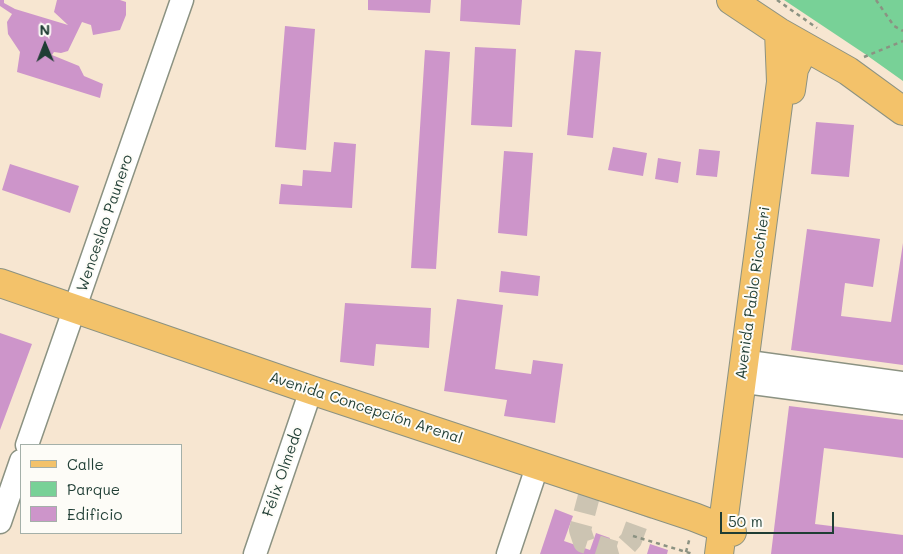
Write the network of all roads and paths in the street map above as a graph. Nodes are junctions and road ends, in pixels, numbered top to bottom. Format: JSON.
{"nodes":[{"id":1,"x":182,"y":0,"type":"edge"},
{"id":2,"x":731,"y":0,"type":"edge"},
{"id":3,"x":876,"y":0,"type":"edge"},
{"id":4,"x":903,"y":31,"type":"edge"},
{"id":5,"x":779,"y":32,"type":"junction"},
{"id":6,"x":903,"y":41,"type":"edge"},
{"id":7,"x":805,"y":47,"type":"junction"},
{"id":8,"x":848,"y":71,"type":"junction"},
{"id":9,"x":898,"y":102,"type":"edge"},
{"id":10,"x":0,"y":283,"type":"edge"},
{"id":11,"x":0,"y":296,"type":"edge"},
{"id":12,"x":73,"y":315,"type":"junction"},
{"id":13,"x":754,"y":373,"type":"junction"},
{"id":14,"x":903,"y":383,"type":"edge"},
{"id":15,"x":309,"y":395,"type":"junction"},
{"id":16,"x":903,"y":403,"type":"edge"},
{"id":17,"x":27,"y":444,"type":"edge"},
{"id":18,"x":20,"y":464,"type":"edge"},
{"id":19,"x":537,"y":469,"type":"junction"},
{"id":20,"x":0,"y":522,"type":"edge"},
{"id":21,"x":633,"y":536,"type":"dead end"},
{"id":22,"x":726,"y":541,"type":"edge"},
{"id":23,"x":255,"y":554,"type":"edge"},
{"id":24,"x":508,"y":554,"type":"edge"},
{"id":25,"x":693,"y":554,"type":"edge"}],
"edges":[{"from":1,"to":12,"type":"street","name":"Wenceslao Paunero"},
{"from":2,"to":5,"type":"main road"},
{"from":3,"to":4,"type":"path"},
{"from":5,"to":7,"type":"main road"},
{"from":5,"to":22,"type":"main road","name":"Avenida Pablo Ricchieri"},
{"from":6,"to":8,"type":"path"},
{"from":7,"to":8,"type":"main road"},
{"from":7,"to":13,"type":"main road","name":"Avenida Pablo Ricchieri"},
{"from":8,"to":9,"type":"main road"},
{"from":10,"to":12,"type":"main road","name":"Avenida Concepción Arenal"},
{"from":11,"to":12,"type":"main road","name":"Avenida Concepción Arenal"},
{"from":12,"to":15,"type":"main road","name":"Avenida Concepción Arenal"},
{"from":12,"to":17,"type":"street","name":"Wenceslao Paunero"},
{"from":13,"to":14,"type":"street"},
{"from":13,"to":16,"type":"street"},
{"from":13,"to":22,"type":"main road","name":"Avenida Pablo Ricchieri"},
{"from":15,"to":19,"type":"main road","name":"Avenida Concepción Arenal"},
{"from":15,"to":23,"type":"street","name":"Félix Olmedo"},
{"from":18,"to":20,"type":"street"},
{"from":19,"to":22,"type":"main road","name":"Avenida Concepción Arenal"},
{"from":19,"to":24,"type":"street"},
{"from":21,"to":25,"type":"path"}]}
